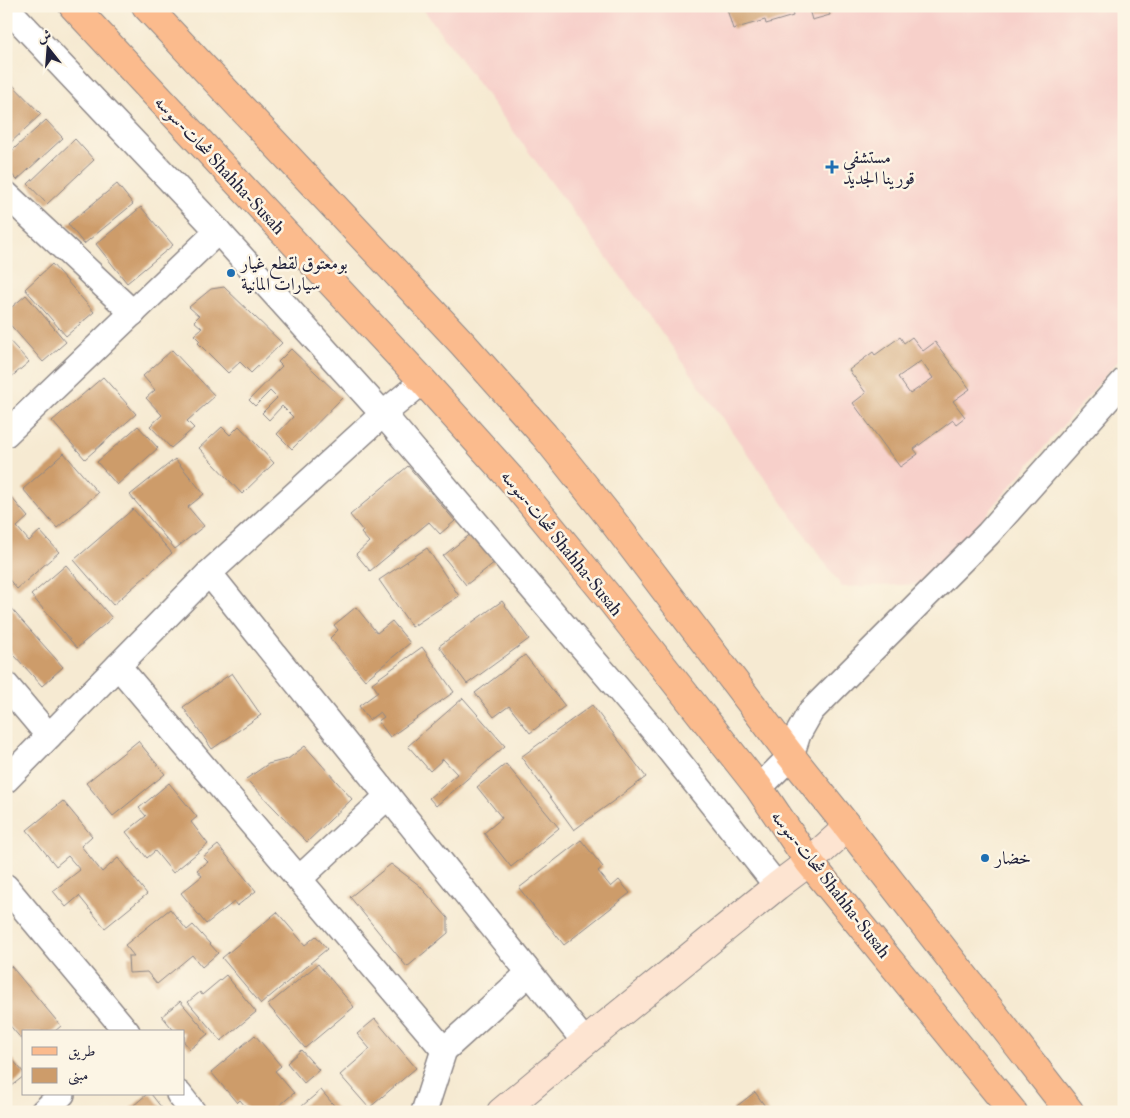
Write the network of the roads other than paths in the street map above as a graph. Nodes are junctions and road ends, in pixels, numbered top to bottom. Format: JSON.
{"nodes":[{"id":1,"x":73,"y":6,"type":"edge"},
{"id":2,"x":146,"y":6,"type":"edge"},
{"id":3,"x":6,"y":7,"type":"edge"},
{"id":4,"x":6,"y":194,"type":"edge"},
{"id":5,"x":218,"y":232,"type":"junction"},
{"id":6,"x":133,"y":313,"type":"junction"},
{"id":7,"x":423,"y":381,"type":"junction"},
{"id":8,"x":1124,"y":381,"type":"edge"},
{"id":9,"x":383,"y":414,"type":"junction"},
{"id":10,"x":6,"y":434,"type":"edge"},
{"id":11,"x":209,"y":573,"type":"junction"},
{"id":12,"x":118,"y":666,"type":"junction"},
{"id":13,"x":6,"y":685,"type":"edge"},
{"id":14,"x":49,"y":736,"type":"junction"},
{"id":15,"x":791,"y":756,"type":"junction"},
{"id":16,"x":6,"y":780,"type":"edge"},
{"id":17,"x":758,"y":788,"type":"junction"},
{"id":18,"x":388,"y":796,"type":"junction"},
{"id":19,"x":848,"y":827,"type":"junction"},
{"id":20,"x":809,"y":862,"type":"junction"},
{"id":21,"x":299,"y":879,"type":"junction"},
{"id":22,"x":777,"y":886,"type":"junction"},
{"id":23,"x":6,"y":887,"type":"edge"},
{"id":24,"x":529,"y":973,"type":"junction"},
{"id":25,"x":125,"y":1030,"type":"edge"},
{"id":26,"x":585,"y":1042,"type":"junction"},
{"id":27,"x":444,"y":1050,"type":"junction"},
{"id":28,"x":60,"y":1096,"type":"edge"},
{"id":29,"x":181,"y":1096,"type":"edge"},
{"id":30,"x":43,"y":1112,"type":"edge"},
{"id":31,"x":193,"y":1112,"type":"edge"},
{"id":32,"x":424,"y":1112,"type":"edge"},
{"id":33,"x":502,"y":1112,"type":"edge"},
{"id":34,"x":1013,"y":1112,"type":"edge"},
{"id":35,"x":1070,"y":1112,"type":"edge"}],
"edges":[{"from":1,"to":7,"type":"main road","name":"شحات-سوسه Shahha-Susah"},
{"from":2,"to":15,"type":"main road"},
{"from":3,"to":5,"type":"street"},
{"from":4,"to":6,"type":"street"},
{"from":5,"to":6,"type":"street"},
{"from":5,"to":9,"type":"street"},
{"from":6,"to":10,"type":"street"},
{"from":7,"to":9,"type":"street"},
{"from":7,"to":17,"type":"main road","name":"شحات-سوسه Shahha-Susah"},
{"from":8,"to":15,"type":"street"},
{"from":9,"to":11,"type":"street"},
{"from":9,"to":22,"type":"street"},
{"from":11,"to":12,"type":"street"},
{"from":11,"to":18,"type":"street"},
{"from":12,"to":14,"type":"street"},
{"from":12,"to":21,"type":"street"},
{"from":13,"to":14,"type":"street"},
{"from":14,"to":16,"type":"street"},
{"from":15,"to":17,"type":"street"},
{"from":15,"to":19,"type":"main road"},
{"from":17,"to":20,"type":"main road","name":"شحات-سوسه Shahha-Susah"},
{"from":18,"to":21,"type":"street"},
{"from":18,"to":24,"type":"street"},
{"from":19,"to":20,"type":"street"},
{"from":19,"to":35,"type":"main road"},
{"from":20,"to":22,"type":"street"},
{"from":20,"to":34,"type":"main road","name":"شحات-سوسه Shahha-Susah"},
{"from":21,"to":27,"type":"street"},
{"from":22,"to":26,"type":"street"},
{"from":23,"to":25,"type":"street"},
{"from":24,"to":26,"type":"street"},
{"from":24,"to":27,"type":"street"},
{"from":26,"to":33,"type":"street"},
{"from":27,"to":32,"type":"street"},
{"from":28,"to":30,"type":"street"},
{"from":29,"to":31,"type":"street"}]}
